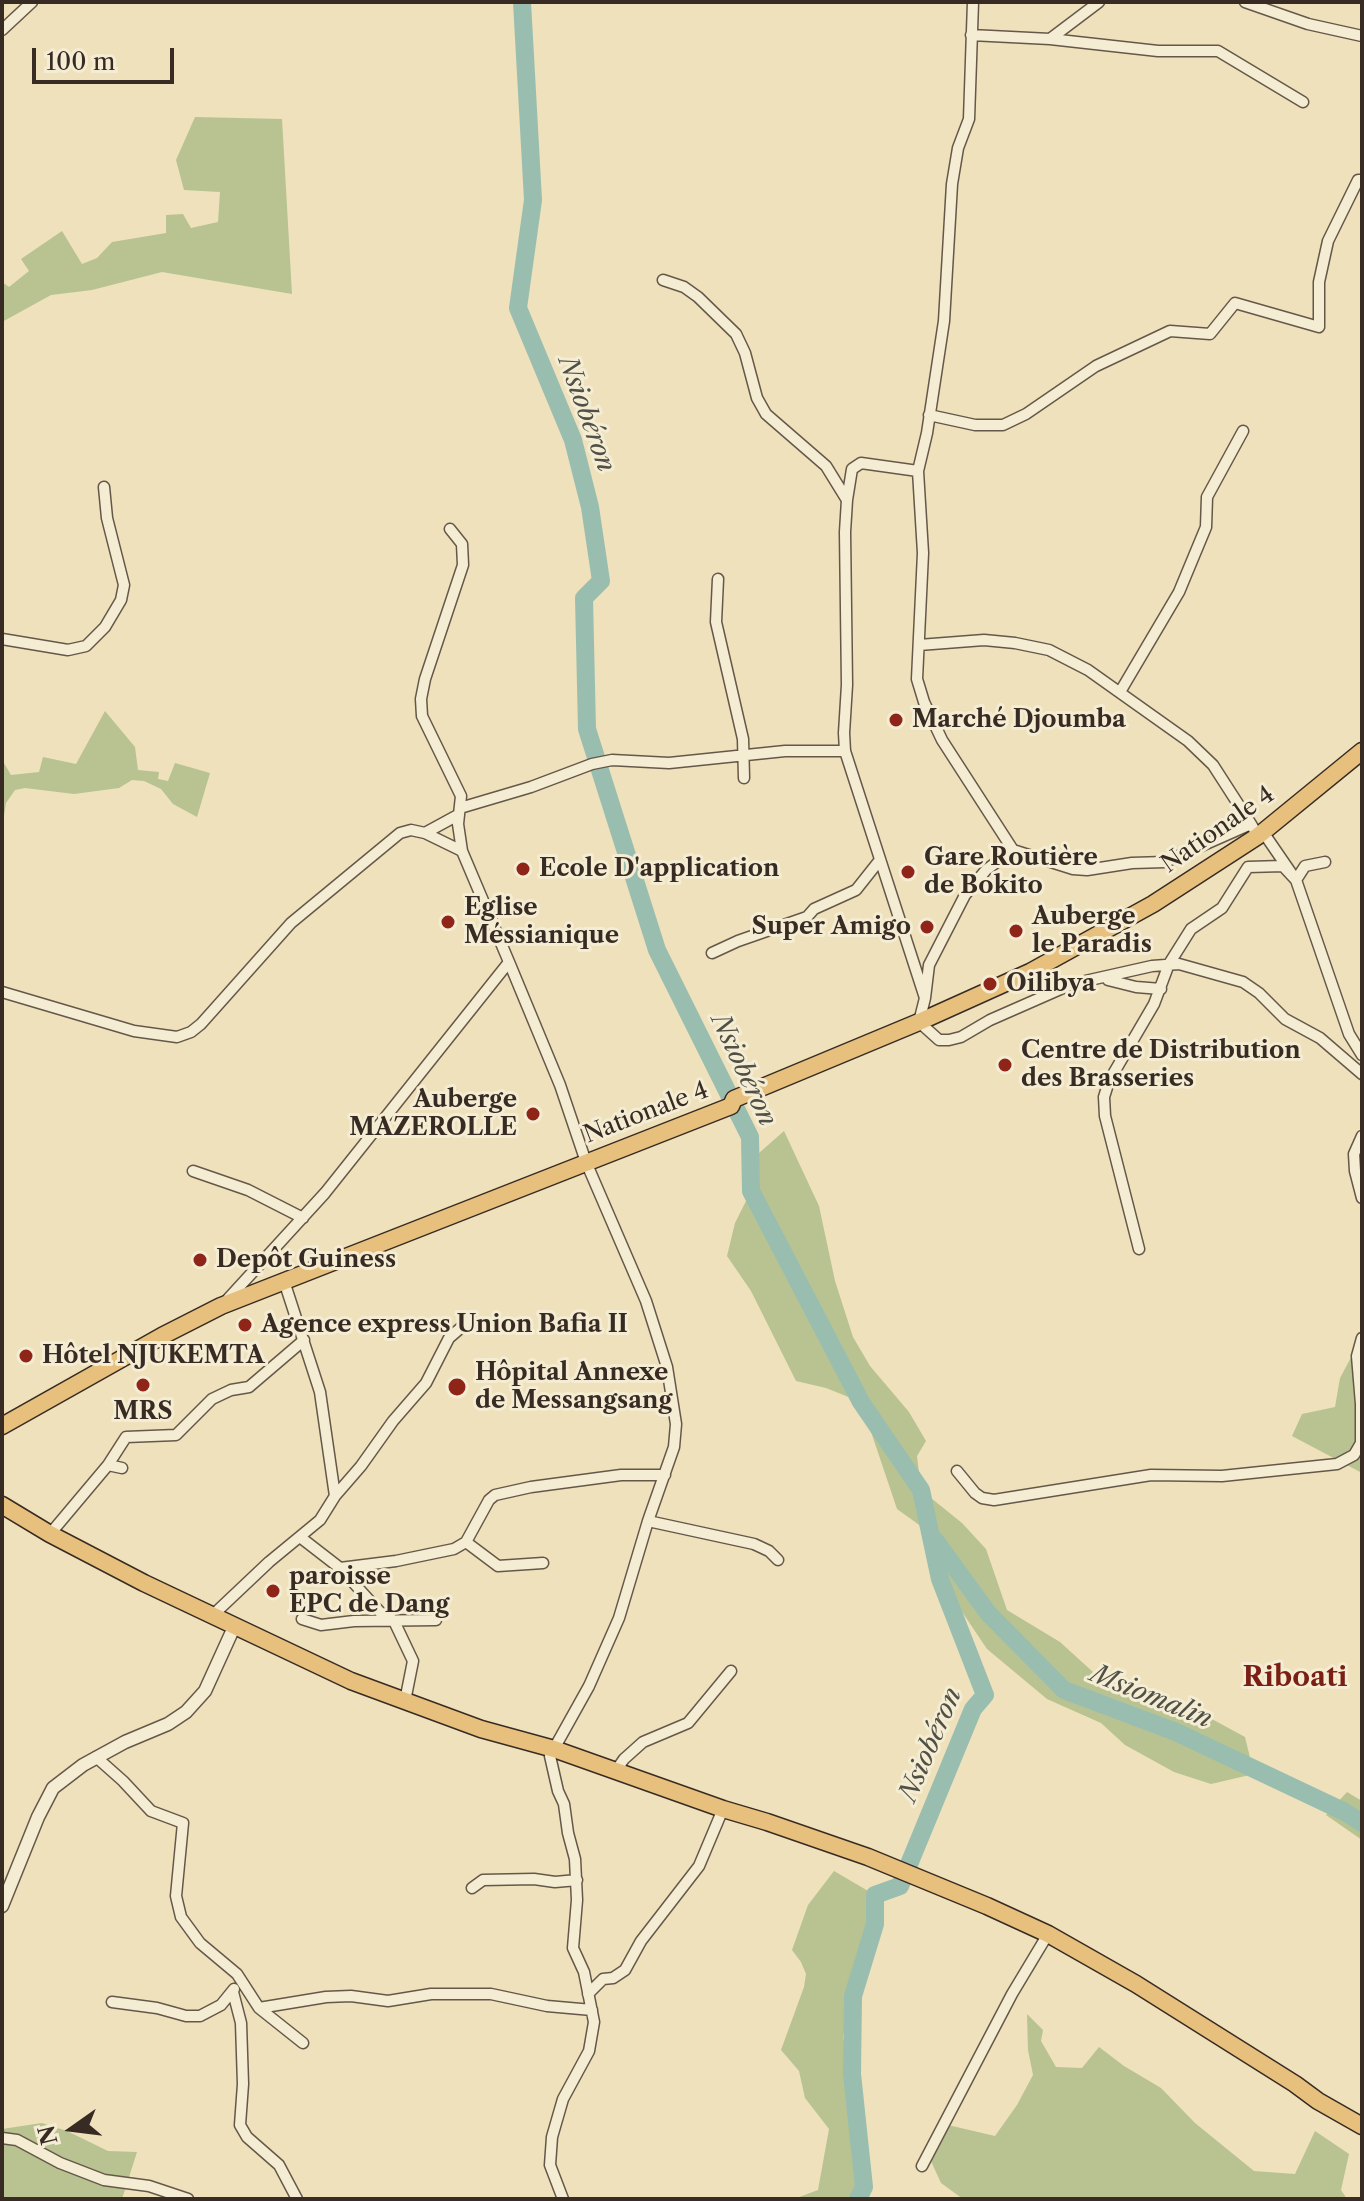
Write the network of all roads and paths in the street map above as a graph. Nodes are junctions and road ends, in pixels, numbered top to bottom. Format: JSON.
{"nodes":[{"id":1,"x":32,"y":2,"type":"edge"},
{"id":2,"x":973,"y":2,"type":"edge"},
{"id":3,"x":1099,"y":2,"type":"edge"},
{"id":4,"x":1245,"y":2,"type":"edge"},
{"id":5,"x":2,"y":30,"type":"edge"},
{"id":6,"x":971,"y":35,"type":"junction"},
{"id":7,"x":1362,"y":36,"type":"edge"},
{"id":8,"x":1050,"y":39,"type":"junction"},
{"id":9,"x":1303,"y":102,"type":"dead end"},
{"id":10,"x":1362,"y":180,"type":"edge"},
{"id":11,"x":663,"y":280,"type":"dead end"},
{"id":12,"x":929,"y":415,"type":"junction"},
{"id":13,"x":1243,"y":431,"type":"dead end"},
{"id":14,"x":918,"y":471,"type":"junction"},
{"id":15,"x":104,"y":487,"type":"dead end"},
{"id":16,"x":847,"y":500,"type":"junction"},
{"id":17,"x":450,"y":529,"type":"dead end"},
{"id":18,"x":718,"y":579,"type":"dead end"},
{"id":19,"x":2,"y":639,"type":"edge"},
{"id":20,"x":919,"y":645,"type":"junction"},
{"id":21,"x":1120,"y":692,"type":"junction"},
{"id":22,"x":845,"y":751,"type":"junction"},
{"id":23,"x":1362,"y":751,"type":"edge"},
{"id":24,"x":745,"y":754,"type":"junction"},
{"id":25,"x":744,"y":778,"type":"dead end"},
{"id":26,"x":459,"y":811,"type":"junction"},
{"id":27,"x":1257,"y":830,"type":"junction"},
{"id":28,"x":425,"y":833,"type":"junction"},
{"id":29,"x":1013,"y":850,"type":"junction"},
{"id":30,"x":462,"y":851,"type":"junction"},
{"id":31,"x":879,"y":861,"type":"junction"},
{"id":32,"x":1325,"y":862,"type":"dead end"},
{"id":33,"x":1296,"y":880,"type":"junction"},
{"id":34,"x":712,"y":953,"type":"dead end"},
{"id":35,"x":509,"y":962,"type":"junction"},
{"id":36,"x":1169,"y":964,"type":"junction"},
{"id":37,"x":1105,"y":979,"type":"junction"},
{"id":38,"x":1161,"y":989,"type":"junction"},
{"id":39,"x":2,"y":992,"type":"edge"},
{"id":40,"x":925,"y":998,"type":"junction"},
{"id":41,"x":919,"y":1022,"type":"junction"},
{"id":42,"x":1362,"y":1055,"type":"edge"},
{"id":43,"x":1362,"y":1074,"type":"edge"},
{"id":44,"x":1362,"y":1136,"type":"edge"},
{"id":45,"x":586,"y":1162,"type":"junction"},
{"id":46,"x":193,"y":1171,"type":"dead end"},
{"id":47,"x":1362,"y":1198,"type":"edge"},
{"id":48,"x":303,"y":1218,"type":"junction"},
{"id":49,"x":1139,"y":1249,"type":"dead end"},
{"id":50,"x":284,"y":1281,"type":"junction"},
{"id":51,"x":221,"y":1306,"type":"junction"},
{"id":52,"x":471,"y":1319,"type":"dead end"},
{"id":53,"x":1362,"y":1338,"type":"edge"},
{"id":54,"x":304,"y":1340,"type":"junction"},
{"id":55,"x":2,"y":1426,"type":"edge"},
{"id":56,"x":108,"y":1465,"type":"junction"},
{"id":57,"x":122,"y":1468,"type":"dead end"},
{"id":58,"x":957,"y":1471,"type":"dead end"},
{"id":59,"x":665,"y":1475,"type":"junction"},
{"id":60,"x":335,"y":1496,"type":"junction"},
{"id":61,"x":3,"y":1506,"type":"edge"},
{"id":62,"x":648,"y":1521,"type":"junction"},
{"id":63,"x":50,"y":1534,"type":"junction"},
{"id":64,"x":300,"y":1537,"type":"junction"},
{"id":65,"x":466,"y":1542,"type":"junction"},
{"id":66,"x":778,"y":1560,"type":"dead end"},
{"id":67,"x":543,"y":1563,"type":"dead end"},
{"id":68,"x":340,"y":1568,"type":"junction"},
{"id":69,"x":214,"y":1614,"type":"junction"},
{"id":70,"x":302,"y":1619,"type":"dead end"},
{"id":71,"x":436,"y":1620,"type":"dead end"},
{"id":72,"x":394,"y":1621,"type":"junction"},
{"id":73,"x":235,"y":1625,"type":"junction"},
{"id":74,"x":731,"y":1671,"type":"dead end"},
{"id":75,"x":405,"y":1701,"type":"junction"},
{"id":76,"x":554,"y":1749,"type":"junction"},
{"id":77,"x":96,"y":1757,"type":"junction"},
{"id":78,"x":615,"y":1772,"type":"junction"},
{"id":79,"x":723,"y":1809,"type":"junction"},
{"id":80,"x":577,"y":1880,"type":"junction"},
{"id":81,"x":472,"y":1888,"type":"dead end"},
{"id":82,"x":2,"y":1906,"type":"edge"},
{"id":83,"x":1048,"y":1934,"type":"junction"},
{"id":84,"x":584,"y":1972,"type":"junction"},
{"id":85,"x":237,"y":1974,"type":"junction"},
{"id":86,"x":603,"y":1979,"type":"junction"},
{"id":87,"x":233,"y":1992,"type":"junction"},
{"id":88,"x":588,"y":1994,"type":"junction"},
{"id":89,"x":112,"y":2002,"type":"dead end"},
{"id":90,"x":259,"y":2008,"type":"junction"},
{"id":91,"x":592,"y":2010,"type":"junction"},
{"id":92,"x":303,"y":2043,"type":"dead end"},
{"id":93,"x":1362,"y":2126,"type":"edge"},
{"id":94,"x":2,"y":2138,"type":"edge"},
{"id":95,"x":922,"y":2166,"type":"dead end"},
{"id":96,"x":188,"y":2199,"type":"edge"},
{"id":97,"x":297,"y":2199,"type":"edge"},
{"id":98,"x":563,"y":2199,"type":"edge"}],
"edges":[{"from":1,"to":5,"type":"street"},
{"from":2,"to":6,"type":"street"},
{"from":3,"to":8,"type":"street"},
{"from":4,"to":7,"type":"street"},
{"from":6,"to":8,"type":"street"},
{"from":6,"to":12,"type":"street"},
{"from":8,"to":9,"type":"street"},
{"from":10,"to":12,"type":"street"},
{"from":11,"to":16,"type":"street"},
{"from":12,"to":14,"type":"street"},
{"from":13,"to":21,"type":"street"},
{"from":14,"to":16,"type":"street"},
{"from":14,"to":20,"type":"street"},
{"from":15,"to":19,"type":"street"},
{"from":16,"to":22,"type":"street"},
{"from":17,"to":26,"type":"street"},
{"from":18,"to":24,"type":"street"},
{"from":20,"to":21,"type":"street"},
{"from":20,"to":29,"type":"street"},
{"from":21,"to":27,"type":"street"},
{"from":22,"to":24,"type":"street"},
{"from":22,"to":31,"type":"street"},
{"from":23,"to":27,"type":"main road","name":"Nationale 4"},
{"from":24,"to":25,"type":"street"},
{"from":24,"to":26,"type":"street"},
{"from":26,"to":28,"type":"street"},
{"from":26,"to":30,"type":"street"},
{"from":27,"to":29,"type":"street"},
{"from":27,"to":33,"type":"street"},
{"from":27,"to":41,"type":"main road","name":"Nationale 4"},
{"from":28,"to":30,"type":"street"},
{"from":28,"to":39,"type":"street"},
{"from":29,"to":40,"type":"street"},
{"from":30,"to":35,"type":"street"},
{"from":31,"to":34,"type":"street"},
{"from":31,"to":40,"type":"street"},
{"from":32,"to":33,"type":"street"},
{"from":33,"to":36,"type":"street"},
{"from":33,"to":42,"type":"street"},
{"from":35,"to":45,"type":"street"},
{"from":35,"to":48,"type":"street"},
{"from":36,"to":37,"type":"street"},
{"from":36,"to":38,"type":"street"},
{"from":36,"to":43,"type":"street"},
{"from":37,"to":38,"type":"street"},
{"from":37,"to":41,"type":"street"},
{"from":38,"to":49,"type":"street"},
{"from":40,"to":41,"type":"street"},
{"from":41,"to":45,"type":"main road","name":"Nationale 4"},
{"from":44,"to":47,"type":"street"},
{"from":45,"to":50,"type":"main road","name":"Nationale 4"},
{"from":45,"to":59,"type":"street"},
{"from":46,"to":48,"type":"street"},
{"from":48,"to":51,"type":"street"},
{"from":50,"to":51,"type":"main road","name":"Nationale 4"},
{"from":50,"to":54,"type":"street"},
{"from":51,"to":55,"type":"main road","name":"Nationale 4"},
{"from":52,"to":60,"type":"street"},
{"from":53,"to":58,"type":"street"},
{"from":54,"to":56,"type":"street"},
{"from":54,"to":60,"type":"street"},
{"from":56,"to":57,"type":"street"},
{"from":56,"to":63,"type":"street"},
{"from":59,"to":62,"type":"street"},
{"from":59,"to":65,"type":"street"},
{"from":60,"to":64,"type":"street"},
{"from":61,"to":63,"type":"main road"},
{"from":62,"to":66,"type":"street"},
{"from":62,"to":76,"type":"street"},
{"from":63,"to":69,"type":"main road"},
{"from":64,"to":68,"type":"street"},
{"from":64,"to":69,"type":"street"},
{"from":65,"to":67,"type":"street"},
{"from":65,"to":68,"type":"street"},
{"from":68,"to":72,"type":"street"},
{"from":69,"to":73,"type":"main road"},
{"from":70,"to":72,"type":"street"},
{"from":71,"to":72,"type":"street"},
{"from":72,"to":75,"type":"street"},
{"from":73,"to":75,"type":"main road"},
{"from":73,"to":77,"type":"street"},
{"from":74,"to":78,"type":"street"},
{"from":75,"to":76,"type":"main road"},
{"from":76,"to":78,"type":"main road"},
{"from":76,"to":80,"type":"street"},
{"from":77,"to":82,"type":"street"},
{"from":77,"to":85,"type":"street"},
{"from":78,"to":79,"type":"main road"},
{"from":79,"to":83,"type":"main road"},
{"from":79,"to":86,"type":"street"},
{"from":80,"to":81,"type":"street"},
{"from":80,"to":84,"type":"street"},
{"from":83,"to":93,"type":"main road"},
{"from":83,"to":95,"type":"street"},
{"from":84,"to":86,"type":"street"},
{"from":84,"to":88,"type":"street"},
{"from":85,"to":87,"type":"street"},
{"from":85,"to":90,"type":"street"},
{"from":86,"to":88,"type":"street"},
{"from":87,"to":89,"type":"street"},
{"from":87,"to":97,"type":"street"},
{"from":88,"to":91,"type":"street"},
{"from":90,"to":91,"type":"street"},
{"from":90,"to":92,"type":"street"},
{"from":91,"to":98,"type":"street"},
{"from":94,"to":96,"type":"street"}]}
